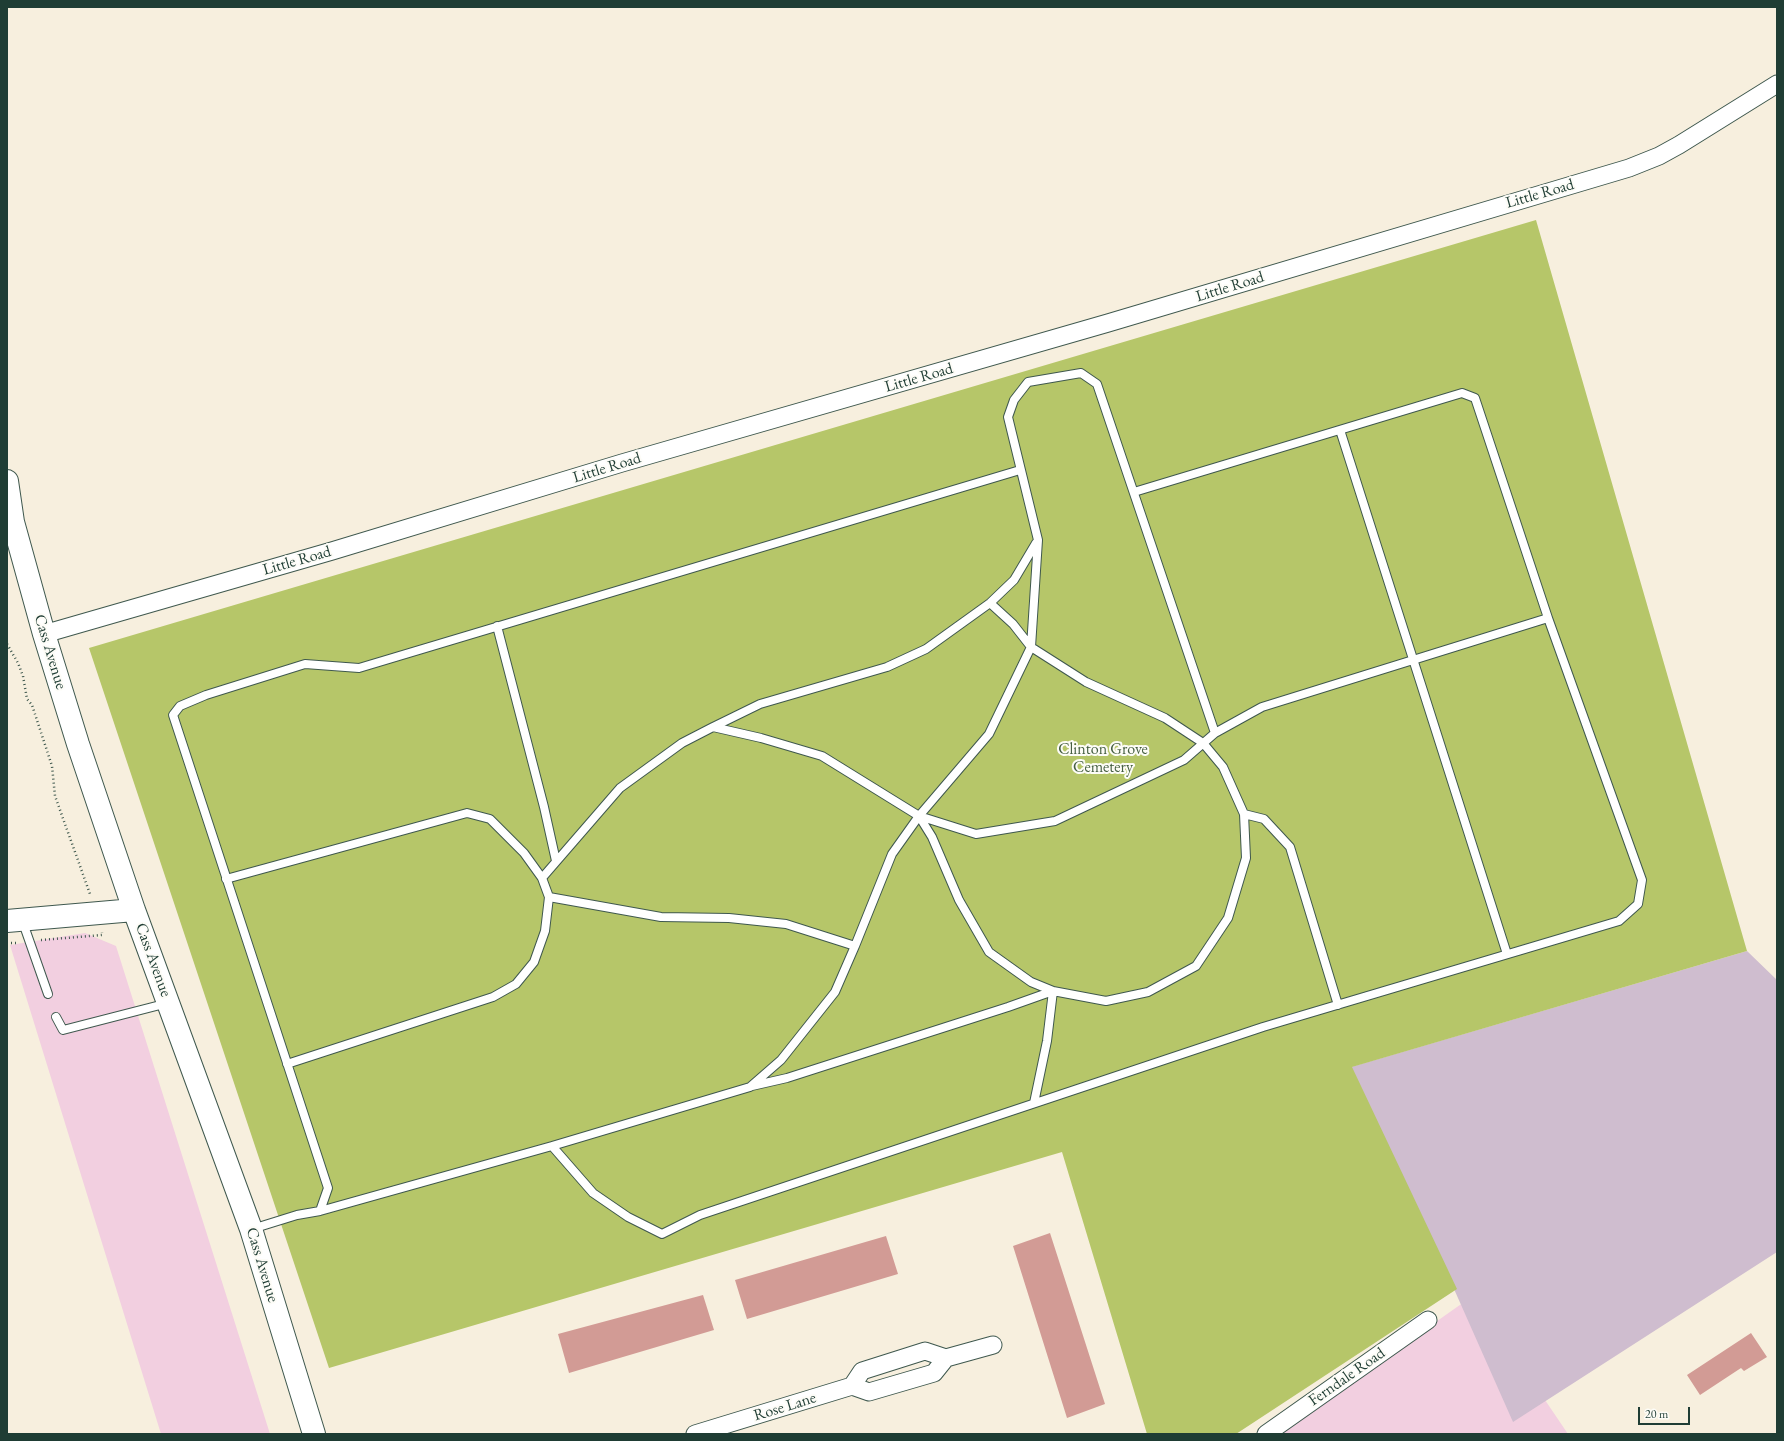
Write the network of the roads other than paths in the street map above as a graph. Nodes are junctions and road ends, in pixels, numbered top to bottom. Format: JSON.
{"nodes":[{"id":1,"x":1777,"y":84,"type":"edge"},
{"id":2,"x":1340,"y":430,"type":"junction"},
{"id":3,"x":1020,"y":470,"type":"junction"},
{"id":4,"x":7,"y":481,"type":"edge"},
{"id":5,"x":1134,"y":492,"type":"junction"},
{"id":6,"x":10,"y":522,"type":"edge"},
{"id":7,"x":1038,"y":540,"type":"junction"},
{"id":8,"x":990,"y":603,"type":"junction"},
{"id":9,"x":1548,"y":618,"type":"junction"},
{"id":10,"x":497,"y":626,"type":"junction"},
{"id":11,"x":44,"y":634,"type":"junction"},
{"id":12,"x":1031,"y":648,"type":"junction"},
{"id":13,"x":1412,"y":660,"type":"junction"},
{"id":14,"x":713,"y":727,"type":"junction"},
{"id":15,"x":1215,"y":733,"type":"junction"},
{"id":16,"x":1203,"y":743,"type":"junction"},
{"id":17,"x":1244,"y":814,"type":"junction"},
{"id":18,"x":919,"y":816,"type":"junction"},
{"id":19,"x":556,"y":861,"type":"junction"},
{"id":20,"x":542,"y":878,"type":"junction"},
{"id":21,"x":226,"y":879,"type":"junction"},
{"id":22,"x":549,"y":897,"type":"junction"},
{"id":23,"x":134,"y":910,"type":"junction"},
{"id":24,"x":15,"y":920,"type":"edge"},
{"id":25,"x":855,"y":946,"type":"junction"},
{"id":26,"x":1507,"y":954,"type":"junction"},
{"id":27,"x":1053,"y":990,"type":"junction"},
{"id":28,"x":48,"y":994,"type":"dead end"},
{"id":29,"x":168,"y":1002,"type":"junction"},
{"id":30,"x":1338,"y":1005,"type":"junction"},
{"id":31,"x":56,"y":1017,"type":"dead end"},
{"id":32,"x":287,"y":1064,"type":"junction"},
{"id":33,"x":750,"y":1087,"type":"junction"},
{"id":34,"x":1034,"y":1104,"type":"junction"},
{"id":35,"x":552,"y":1146,"type":"junction"},
{"id":36,"x":320,"y":1211,"type":"junction"},
{"id":37,"x":251,"y":1229,"type":"junction"},
{"id":38,"x":1428,"y":1320,"type":"dead end"},
{"id":39,"x":993,"y":1345,"type":"dead end"},
{"id":40,"x":946,"y":1358,"type":"junction"},
{"id":41,"x":852,"y":1386,"type":"junction"},
{"id":42,"x":314,"y":1434,"type":"edge"},
{"id":43,"x":695,"y":1434,"type":"edge"},
{"id":44,"x":1266,"y":1434,"type":"edge"}],
"edges":[{"from":1,"to":11,"type":"street","name":"Little Road"},
{"from":2,"to":5,"type":"lane"},
{"from":2,"to":9,"type":"lane"},
{"from":2,"to":13,"type":"lane"},
{"from":3,"to":5,"type":"lane"},
{"from":3,"to":7,"type":"lane"},
{"from":3,"to":10,"type":"lane"},
{"from":4,"to":6,"type":"main road","name":"Cass Avenue"},
{"from":5,"to":15,"type":"lane"},
{"from":6,"to":11,"type":"main road","name":"Cass Avenue"},
{"from":7,"to":8,"type":"lane"},
{"from":7,"to":12,"type":"lane"},
{"from":8,"to":12,"type":"lane"},
{"from":8,"to":14,"type":"lane"},
{"from":9,"to":13,"type":"lane"},
{"from":9,"to":26,"type":"lane"},
{"from":10,"to":19,"type":"lane"},
{"from":10,"to":21,"type":"lane"},
{"from":11,"to":23,"type":"main road","name":"Cass Avenue"},
{"from":12,"to":16,"type":"lane"},
{"from":12,"to":18,"type":"lane"},
{"from":13,"to":15,"type":"lane"},
{"from":13,"to":26,"type":"lane"},
{"from":14,"to":18,"type":"lane"},
{"from":14,"to":19,"type":"lane"},
{"from":15,"to":16,"type":"lane"},
{"from":16,"to":17,"type":"lane"},
{"from":16,"to":18,"type":"lane"},
{"from":17,"to":27,"type":"lane"},
{"from":17,"to":30,"type":"lane"},
{"from":18,"to":25,"type":"lane"},
{"from":18,"to":27,"type":"lane"},
{"from":19,"to":20,"type":"lane"},
{"from":20,"to":21,"type":"lane"},
{"from":20,"to":22,"type":"lane"},
{"from":21,"to":32,"type":"lane"},
{"from":22,"to":25,"type":"lane"},
{"from":22,"to":32,"type":"lane"},
{"from":23,"to":24,"type":"main road"},
{"from":23,"to":29,"type":"main road","name":"Cass Avenue"},
{"from":24,"to":28,"type":"lane"},
{"from":25,"to":33,"type":"lane"},
{"from":26,"to":30,"type":"lane"},
{"from":27,"to":33,"type":"lane"},
{"from":27,"to":34,"type":"lane"},
{"from":29,"to":31,"type":"lane"},
{"from":29,"to":37,"type":"main road","name":"Cass Avenue"},
{"from":30,"to":34,"type":"lane"},
{"from":32,"to":36,"type":"lane"},
{"from":33,"to":35,"type":"lane"},
{"from":34,"to":35,"type":"lane"},
{"from":35,"to":36,"type":"lane"},
{"from":36,"to":37,"type":"lane"},
{"from":37,"to":42,"type":"main road","name":"Cass Avenue"},
{"from":38,"to":44,"type":"street","name":"Ferndale Road"},
{"from":39,"to":40,"type":"street"},
{"from":40,"to":41,"type":"street"},
{"from":40,"to":41,"type":"street"},
{"from":41,"to":43,"type":"street","name":"Rose Lane"}]}
